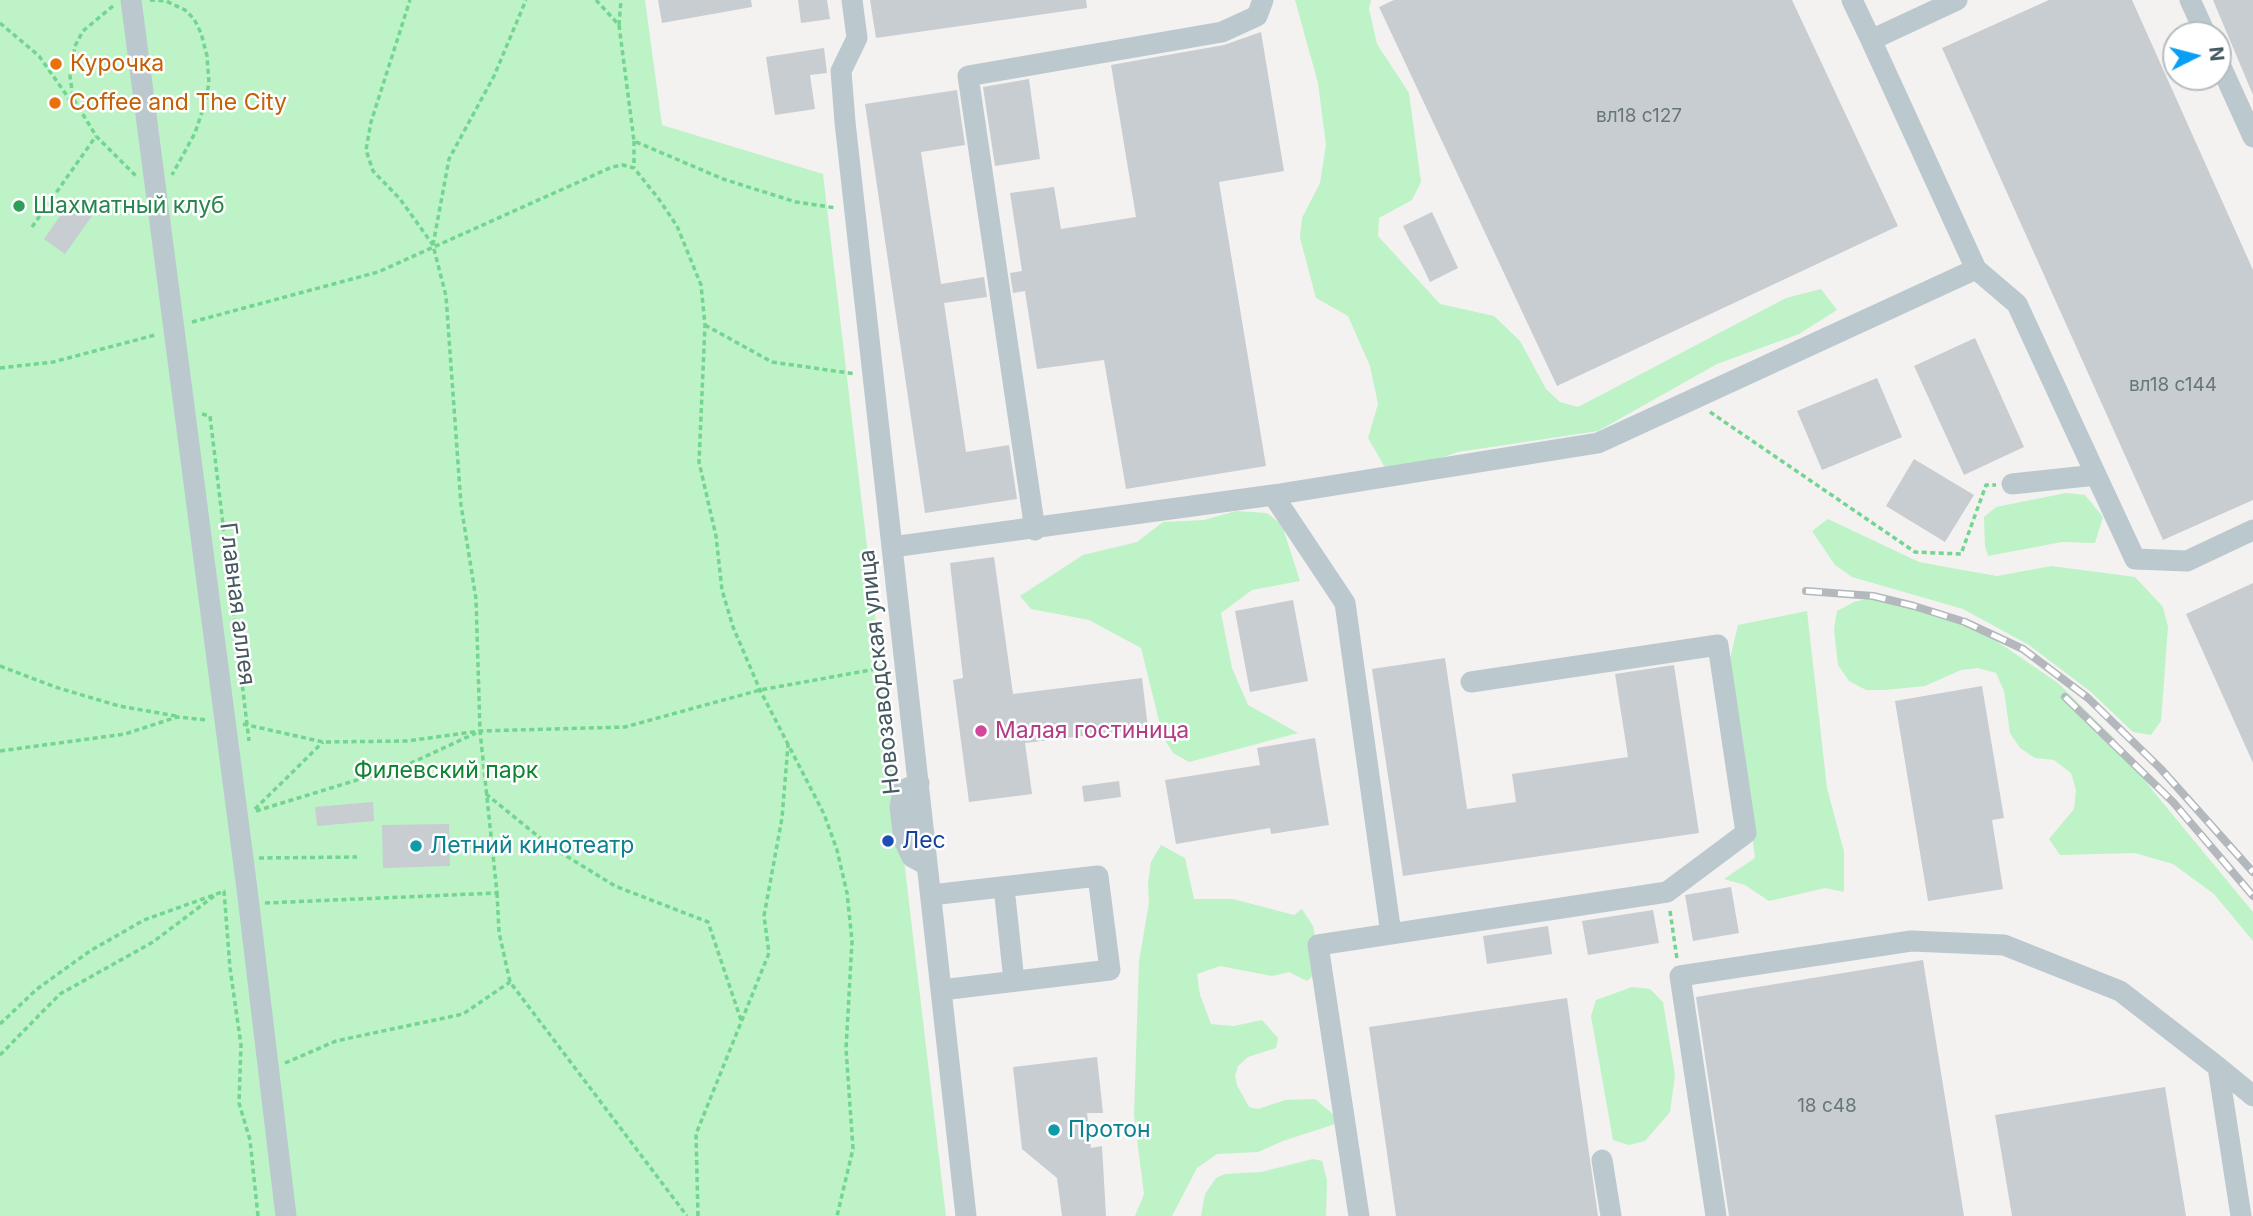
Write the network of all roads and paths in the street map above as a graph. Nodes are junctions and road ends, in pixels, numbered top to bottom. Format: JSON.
{"nodes":[{"id":1,"x":148,"y":0,"type":"edge"},
{"id":2,"x":410,"y":0,"type":"edge"},
{"id":3,"x":526,"y":0,"type":"edge"},
{"id":4,"x":596,"y":0,"type":"edge"},
{"id":5,"x":621,"y":0,"type":"edge"},
{"id":6,"x":852,"y":0,"type":"edge"},
{"id":7,"x":1264,"y":0,"type":"edge"},
{"id":8,"x":1852,"y":0,"type":"edge"},
{"id":9,"x":1957,"y":0,"type":"edge"},
{"id":10,"x":2190,"y":0,"type":"edge"},
{"id":11,"x":126,"y":1,"type":"edge"},
{"id":12,"x":2200,"y":21,"type":"edge"},
{"id":13,"x":0,"y":23,"type":"edge"},
{"id":14,"x":619,"y":25,"type":"junction"},
{"id":15,"x":1871,"y":40,"type":"junction"},
{"id":16,"x":2232,"y":89,"type":"edge"},
{"id":17,"x":82,"y":118,"type":"junction"},
{"id":18,"x":2250,"y":124,"type":"edge"},
{"id":19,"x":96,"y":136,"type":"junction"},
{"id":20,"x":634,"y":141,"type":"junction"},
{"id":21,"x":634,"y":168,"type":"junction"},
{"id":22,"x":157,"y":197,"type":"junction"},
{"id":23,"x":827,"y":207,"type":"dead end"},
{"id":24,"x":32,"y":228,"type":"dead end"},
{"id":25,"x":433,"y":245,"type":"junction"},
{"id":26,"x":1976,"y":269,"type":"junction"},
{"id":27,"x":705,"y":325,"type":"junction"},
{"id":28,"x":174,"y":330,"type":"junction"},
{"id":29,"x":0,"y":368,"type":"edge"},
{"id":30,"x":873,"y":377,"type":"junction"},
{"id":31,"x":1692,"y":400,"type":"junction"},
{"id":32,"x":2096,"y":475,"type":"junction"},
{"id":33,"x":2012,"y":484,"type":"joint"},
{"id":34,"x":1273,"y":495,"type":"junction"},
{"id":35,"x":1035,"y":530,"type":"junction"},
{"id":36,"x":2253,"y":530,"type":"edge"},
{"id":37,"x":892,"y":547,"type":"junction"},
{"id":38,"x":905,"y":665,"type":"junction"},
{"id":39,"x":0,"y":666,"type":"edge"},
{"id":40,"x":1471,"y":682,"type":"dead end"},
{"id":41,"x":760,"y":690,"type":"junction"},
{"id":42,"x":177,"y":716,"type":"junction"},
{"id":43,"x":226,"y":723,"type":"junction"},
{"id":44,"x":480,"y":731,"type":"junction"},
{"id":45,"x":323,"y":742,"type":"junction"},
{"id":46,"x":788,"y":744,"type":"junction"},
{"id":47,"x":0,"y":751,"type":"edge"},
{"id":48,"x":486,"y":794,"type":"junction"},
{"id":49,"x":357,"y":857,"type":"dead end"},
{"id":50,"x":243,"y":859,"type":"junction"},
{"id":51,"x":1004,"y":887,"type":"junction"},
{"id":52,"x":225,"y":891,"type":"junction"},
{"id":53,"x":218,"y":892,"type":"junction"},
{"id":54,"x":497,"y":892,"type":"junction"},
{"id":55,"x":1667,"y":892,"type":"junction"},
{"id":56,"x":931,"y":895,"type":"junction"},
{"id":57,"x":254,"y":896,"type":"junction"},
{"id":58,"x":1391,"y":934,"type":"junction"},
{"id":59,"x":1680,"y":976,"type":"junction"},
{"id":60,"x":1014,"y":981,"type":"junction"},
{"id":61,"x":510,"y":982,"type":"junction"},
{"id":62,"x":941,"y":990,"type":"junction"},
{"id":63,"x":741,"y":1020,"type":"junction"},
{"id":64,"x":0,"y":1024,"type":"edge"},
{"id":65,"x":0,"y":1055,"type":"edge"},
{"id":66,"x":283,"y":1064,"type":"dead end"},
{"id":67,"x":2218,"y":1067,"type":"junction"},
{"id":68,"x":2253,"y":1096,"type":"edge"},
{"id":69,"x":1602,"y":1160,"type":"dead end"},
{"id":70,"x":258,"y":1216,"type":"edge"},
{"id":71,"x":286,"y":1216,"type":"edge"},
{"id":72,"x":687,"y":1216,"type":"edge"},
{"id":73,"x":698,"y":1216,"type":"edge"},
{"id":74,"x":837,"y":1216,"type":"edge"},
{"id":75,"x":967,"y":1216,"type":"edge"},
{"id":76,"x":1359,"y":1216,"type":"edge"},
{"id":77,"x":1611,"y":1216,"type":"edge"},
{"id":78,"x":1716,"y":1216,"type":"edge"},
{"id":79,"x":2241,"y":1216,"type":"edge"}],
"edges":[{"from":1,"to":22,"type":"path"},
{"from":2,"to":25,"type":"path"},
{"from":3,"to":25,"type":"path"},
{"from":4,"to":14,"type":"path"},
{"from":5,"to":14,"type":"path"},
{"from":6,"to":30,"type":"street","name":"Новозаводская улица"},
{"from":7,"to":35,"type":"street"},
{"from":8,"to":15,"type":"street"},
{"from":9,"to":15,"type":"street"},
{"from":10,"to":12,"type":"street"},
{"from":11,"to":17,"type":"path"},
{"from":11,"to":22,"type":"street","name":"Главная аллея"},
{"from":13,"to":17,"type":"path"},
{"from":14,"to":20,"type":"path"},
{"from":15,"to":26,"type":"street"},
{"from":16,"to":18,"type":"street"},
{"from":17,"to":19,"type":"path"},
{"from":19,"to":22,"type":"path"},
{"from":19,"to":24,"type":"path"},
{"from":20,"to":21,"type":"path"},
{"from":20,"to":23,"type":"path"},
{"from":21,"to":25,"type":"path"},
{"from":21,"to":27,"type":"path"},
{"from":22,"to":28,"type":"street","name":"Главная аллея"},
{"from":25,"to":28,"type":"path"},
{"from":25,"to":44,"type":"path"},
{"from":26,"to":31,"type":"street"},
{"from":26,"to":32,"type":"street"},
{"from":27,"to":30,"type":"path"},
{"from":27,"to":41,"type":"path"},
{"from":28,"to":29,"type":"path"},
{"from":28,"to":43,"type":"street","name":"Главная аллея"},
{"from":30,"to":37,"type":"street","name":"Новозаводская улица"},
{"from":31,"to":33,"type":"path"},
{"from":31,"to":34,"type":"street"},
{"from":32,"to":33,"type":"street"},
{"from":32,"to":36,"type":"street"},
{"from":34,"to":35,"type":"street"},
{"from":34,"to":58,"type":"street"},
{"from":35,"to":37,"type":"street"},
{"from":37,"to":38,"type":"street","name":"Новозаводская улица"},
{"from":38,"to":41,"type":"path"},
{"from":38,"to":56,"type":"street","name":"Новозаводская улица"},
{"from":39,"to":42,"type":"path"},
{"from":40,"to":55,"type":"street"},
{"from":41,"to":44,"type":"path"},
{"from":41,"to":46,"type":"path"},
{"from":42,"to":43,"type":"path"},
{"from":42,"to":47,"type":"path"},
{"from":43,"to":45,"type":"path"},
{"from":43,"to":50,"type":"street","name":"Главная аллея"},
{"from":44,"to":45,"type":"path"},
{"from":44,"to":45,"type":"path"},
{"from":44,"to":48,"type":"path"},
{"from":46,"to":63,"type":"path"},
{"from":46,"to":74,"type":"path"},
{"from":48,"to":54,"type":"path"},
{"from":48,"to":63,"type":"path"},
{"from":49,"to":50,"type":"path"},
{"from":50,"to":57,"type":"street","name":"Главная аллея"},
{"from":51,"to":56,"type":"street"},
{"from":51,"to":60,"type":"street"},
{"from":51,"to":60,"type":"street"},
{"from":52,"to":53,"type":"path"},
{"from":52,"to":57,"type":"path"},
{"from":52,"to":70,"type":"path"},
{"from":53,"to":64,"type":"path"},
{"from":53,"to":65,"type":"path"},
{"from":54,"to":57,"type":"path"},
{"from":54,"to":61,"type":"path"},
{"from":55,"to":58,"type":"street"},
{"from":55,"to":59,"type":"path"},
{"from":56,"to":62,"type":"street","name":"Новозаводская улица"},
{"from":57,"to":71,"type":"street","name":"Главная аллея"},
{"from":58,"to":76,"type":"street"},
{"from":59,"to":67,"type":"street"},
{"from":59,"to":78,"type":"street"},
{"from":60,"to":62,"type":"street"},
{"from":61,"to":66,"type":"path"},
{"from":61,"to":72,"type":"path"},
{"from":62,"to":75,"type":"street","name":"Новозаводская улица"},
{"from":63,"to":73,"type":"path"},
{"from":67,"to":68,"type":"street"},
{"from":67,"to":79,"type":"street"},
{"from":69,"to":77,"type":"street"}]}
